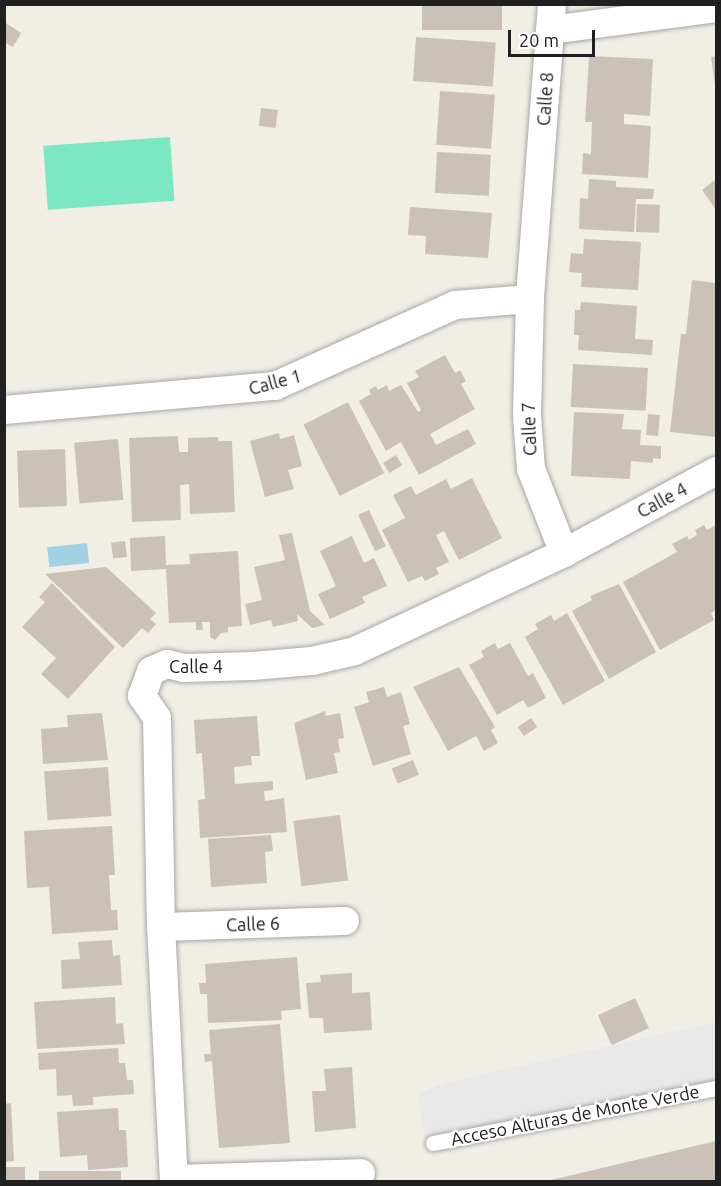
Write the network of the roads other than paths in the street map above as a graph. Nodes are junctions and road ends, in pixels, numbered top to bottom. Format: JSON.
{"nodes":[{"id":1,"x":717,"y":8,"type":"edge"},
{"id":2,"x":551,"y":17,"type":"edge"},
{"id":3,"x":530,"y":299,"type":"junction"},
{"id":4,"x":4,"y":410,"type":"edge"},
{"id":5,"x":717,"y":471,"type":"edge"},
{"id":6,"x":564,"y":553,"type":"junction"},
{"id":7,"x":345,"y":921,"type":"dead end"},
{"id":8,"x":161,"y":927,"type":"junction"},
{"id":9,"x":717,"y":1088,"type":"edge"},
{"id":10,"x":434,"y":1143,"type":"dead end"},
{"id":11,"x":361,"y":1173,"type":"dead end"},
{"id":12,"x":174,"y":1180,"type":"edge"}],
"edges":[{"from":1,"to":2,"type":"street","name":"Calle 8"},
{"from":2,"to":3,"type":"street","name":"Calle 8"},
{"from":3,"to":4,"type":"street","name":"Calle 1"},
{"from":3,"to":6,"type":"street","name":"Calle 7"},
{"from":5,"to":6,"type":"street","name":"Calle 4"},
{"from":6,"to":8,"type":"street","name":"Calle 4"},
{"from":7,"to":8,"type":"street","name":"Calle 6"},
{"from":8,"to":12,"type":"street","name":"Calle 4"},
{"from":9,"to":10,"type":"lane","name":"Acceso Alturas de Monte Verde"},
{"from":11,"to":12,"type":"street"}]}
